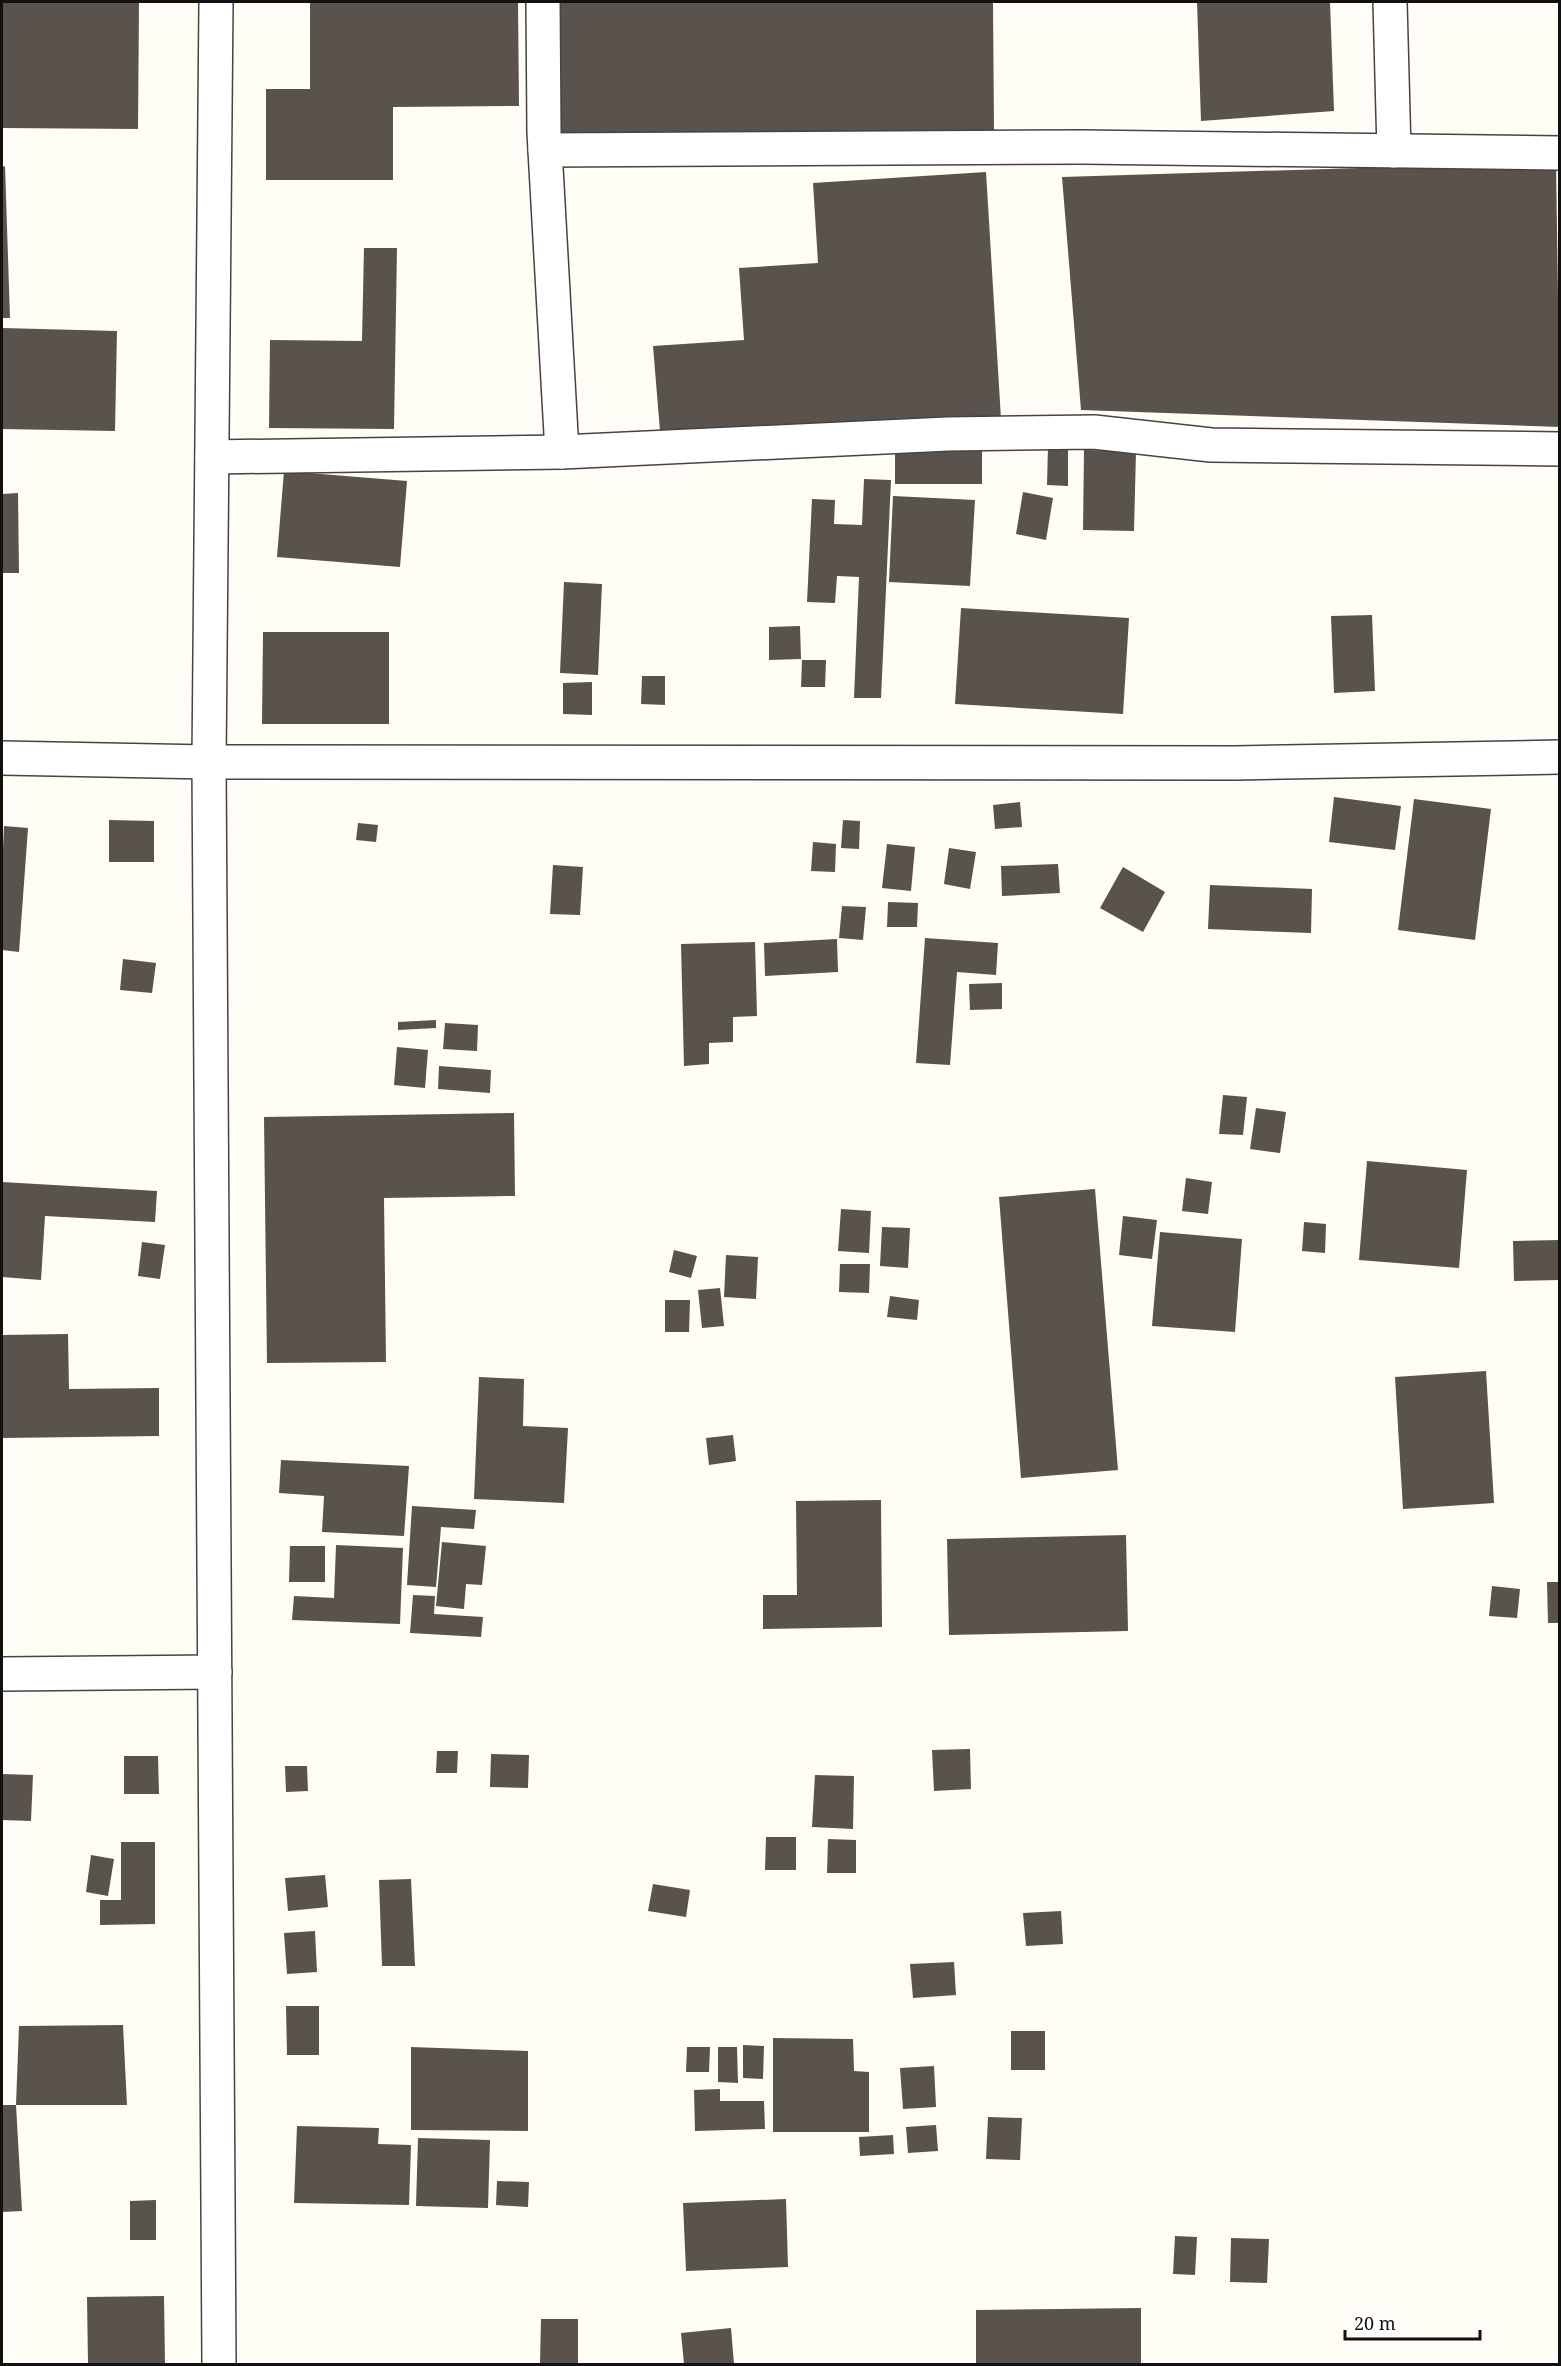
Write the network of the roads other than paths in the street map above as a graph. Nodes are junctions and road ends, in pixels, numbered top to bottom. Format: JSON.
{"nodes":[{"id":1,"x":216,"y":2,"type":"edge"},
{"id":2,"x":543,"y":2,"type":"edge"},
{"id":3,"x":1390,"y":2,"type":"edge"},
{"id":4,"x":545,"y":150,"type":"junction"},
{"id":5,"x":1394,"y":151,"type":"junction"},
{"id":6,"x":1560,"y":153,"type":"edge"},
{"id":7,"x":1560,"y":449,"type":"edge"},
{"id":8,"x":562,"y":452,"type":"junction"},
{"id":9,"x":212,"y":457,"type":"junction"},
{"id":10,"x":1560,"y":757,"type":"edge"},
{"id":11,"x":2,"y":758,"type":"edge"},
{"id":12,"x":209,"y":762,"type":"junction"},
{"id":13,"x":215,"y":1672,"type":"junction"},
{"id":14,"x":2,"y":1674,"type":"edge"},
{"id":15,"x":219,"y":2364,"type":"edge"}],
"edges":[{"from":1,"to":9,"type":"street"},
{"from":2,"to":4,"type":"street"},
{"from":3,"to":5,"type":"street"},
{"from":4,"to":5,"type":"street"},
{"from":4,"to":8,"type":"street"},
{"from":5,"to":6,"type":"street"},
{"from":7,"to":8,"type":"street"},
{"from":8,"to":9,"type":"street"},
{"from":9,"to":12,"type":"street"},
{"from":10,"to":12,"type":"street"},
{"from":11,"to":12,"type":"street"},
{"from":12,"to":13,"type":"street"},
{"from":13,"to":14,"type":"street"},
{"from":13,"to":15,"type":"street"}]}
